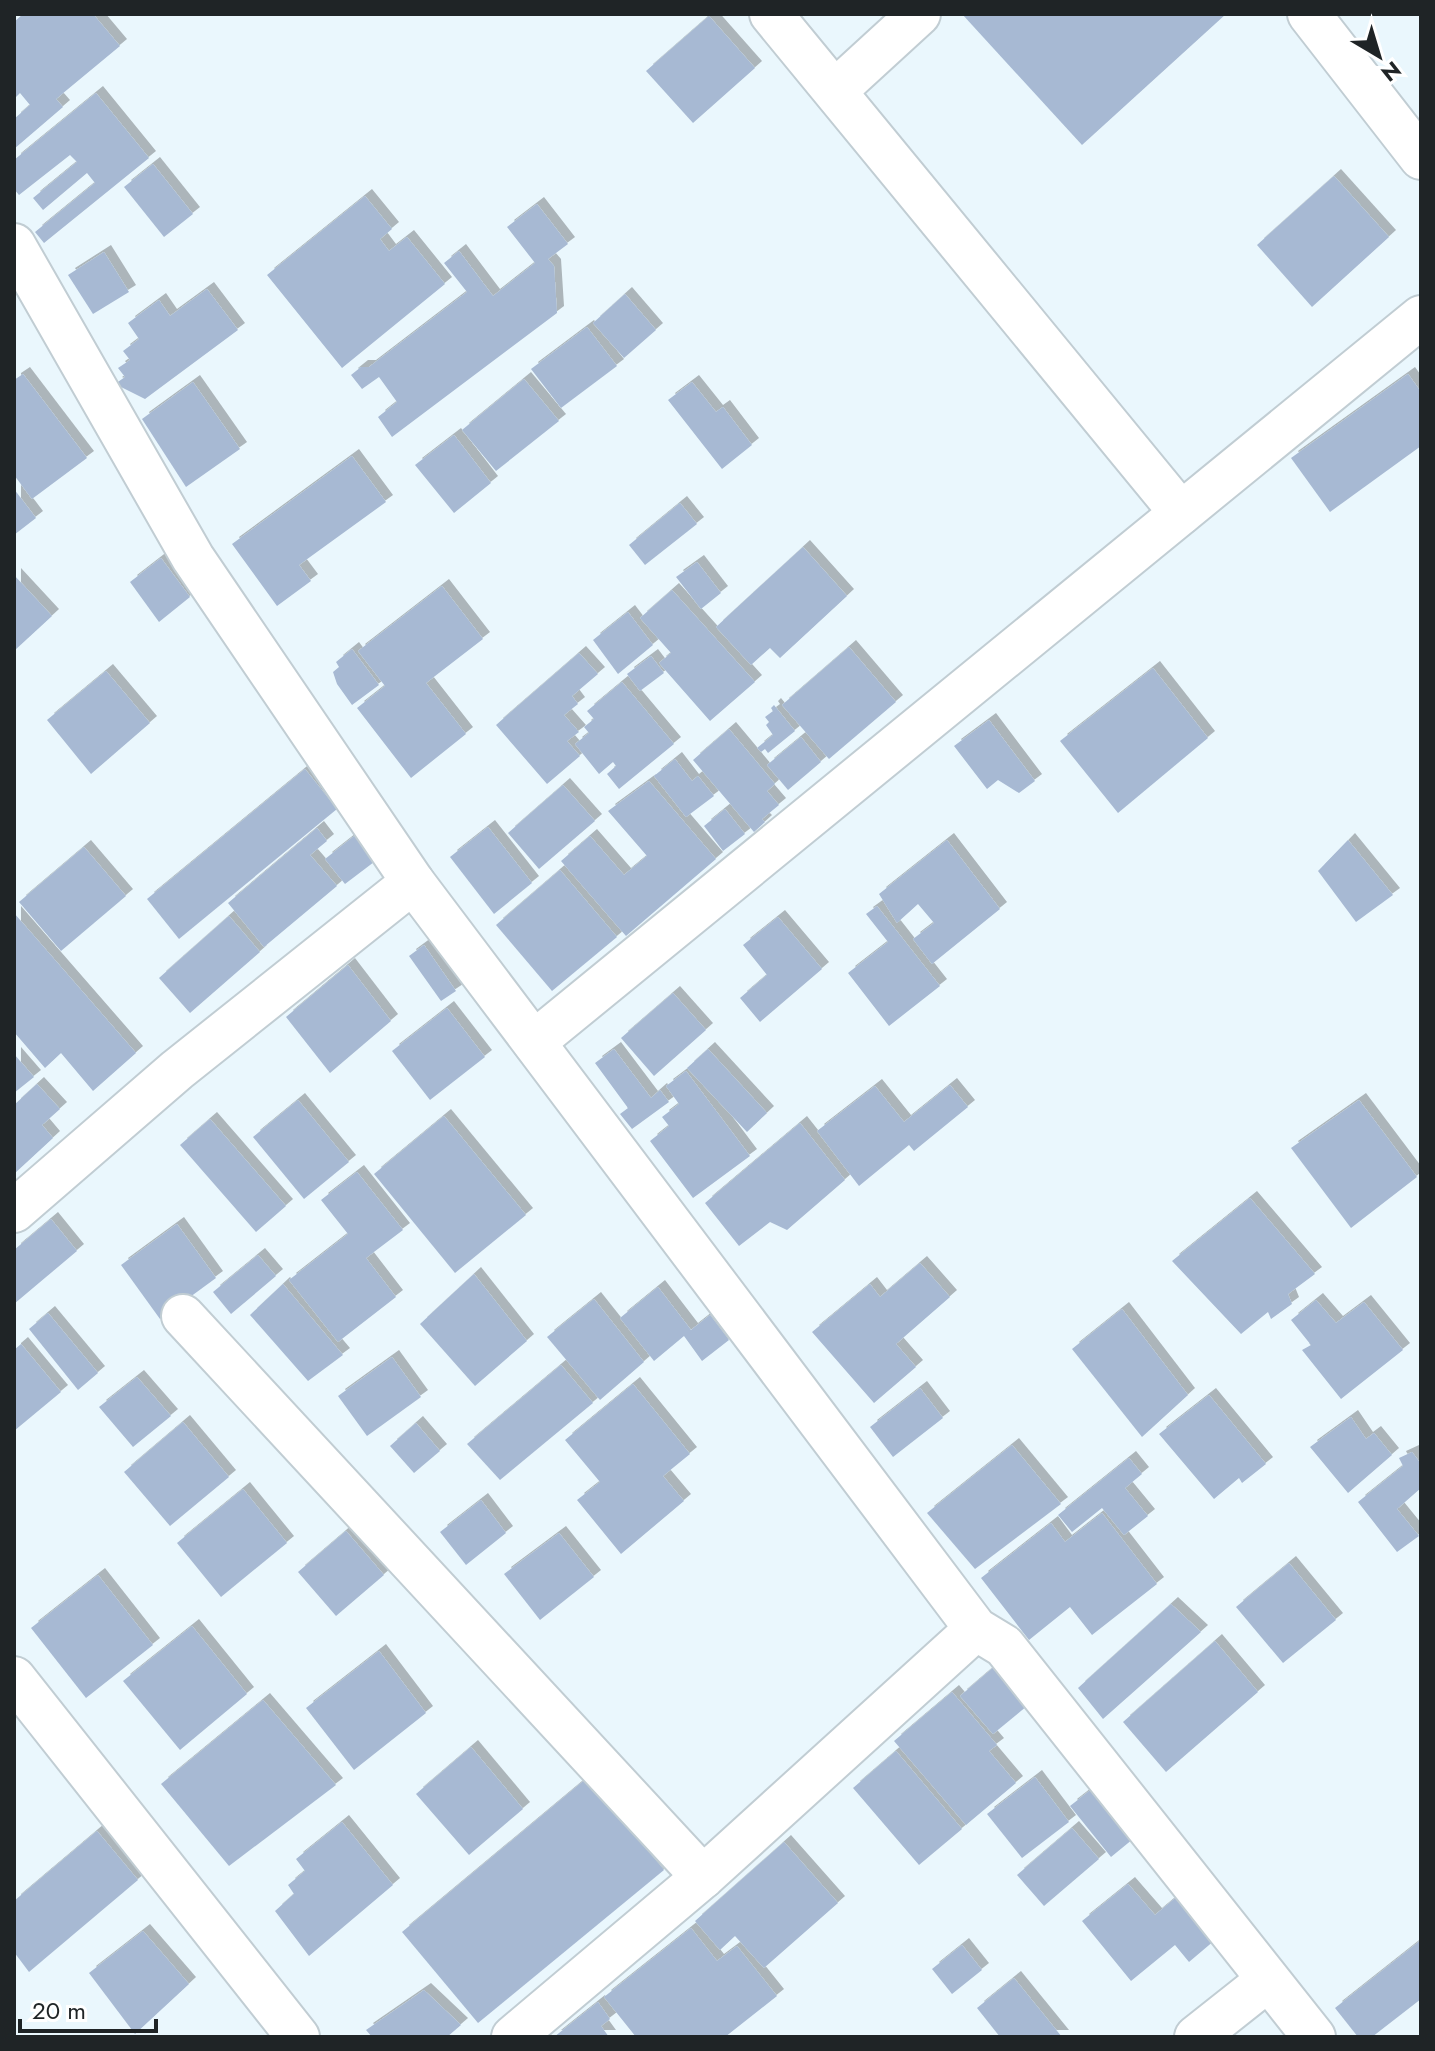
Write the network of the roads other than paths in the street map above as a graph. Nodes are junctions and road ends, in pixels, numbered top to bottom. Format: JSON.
{"nodes":[{"id":1,"x":771,"y":14,"type":"edge"},
{"id":2,"x":919,"y":14,"type":"edge"},
{"id":3,"x":1309,"y":14,"type":"edge"},
{"id":4,"x":835,"y":91,"type":"junction"},
{"id":5,"x":1421,"y":158,"type":"edge"},
{"id":6,"x":14,"y":245,"type":"edge"},
{"id":7,"x":1421,"y":317,"type":"edge"},
{"id":8,"x":1181,"y":513,"type":"junction"},
{"id":9,"x":413,"y":882,"type":"junction"},
{"id":10,"x":534,"y":1042,"type":"junction"},
{"id":11,"x":14,"y":1211,"type":"edge"},
{"id":12,"x":183,"y":1316,"type":"dead end"},
{"id":13,"x":976,"y":1629,"type":"junction"},
{"id":14,"x":14,"y":1678,"type":"edge"},
{"id":15,"x":703,"y":1877,"type":"junction"},
{"id":16,"x":1268,"y":1980,"type":"junction"},
{"id":17,"x":298,"y":2037,"type":"edge"},
{"id":18,"x":513,"y":2037,"type":"edge"},
{"id":19,"x":1196,"y":2037,"type":"edge"},
{"id":20,"x":1314,"y":2037,"type":"edge"}],
"edges":[{"from":1,"to":4,"type":"street"},
{"from":2,"to":4,"type":"street"},
{"from":3,"to":5,"type":"street"},
{"from":4,"to":8,"type":"street"},
{"from":6,"to":9,"type":"street"},
{"from":7,"to":8,"type":"street"},
{"from":8,"to":10,"type":"street"},
{"from":9,"to":10,"type":"street"},
{"from":9,"to":11,"type":"street"},
{"from":10,"to":13,"type":"street"},
{"from":12,"to":15,"type":"street"},
{"from":13,"to":15,"type":"street"},
{"from":13,"to":16,"type":"street"},
{"from":14,"to":17,"type":"street"},
{"from":15,"to":18,"type":"street"},
{"from":16,"to":19,"type":"street"},
{"from":16,"to":20,"type":"street"}]}
